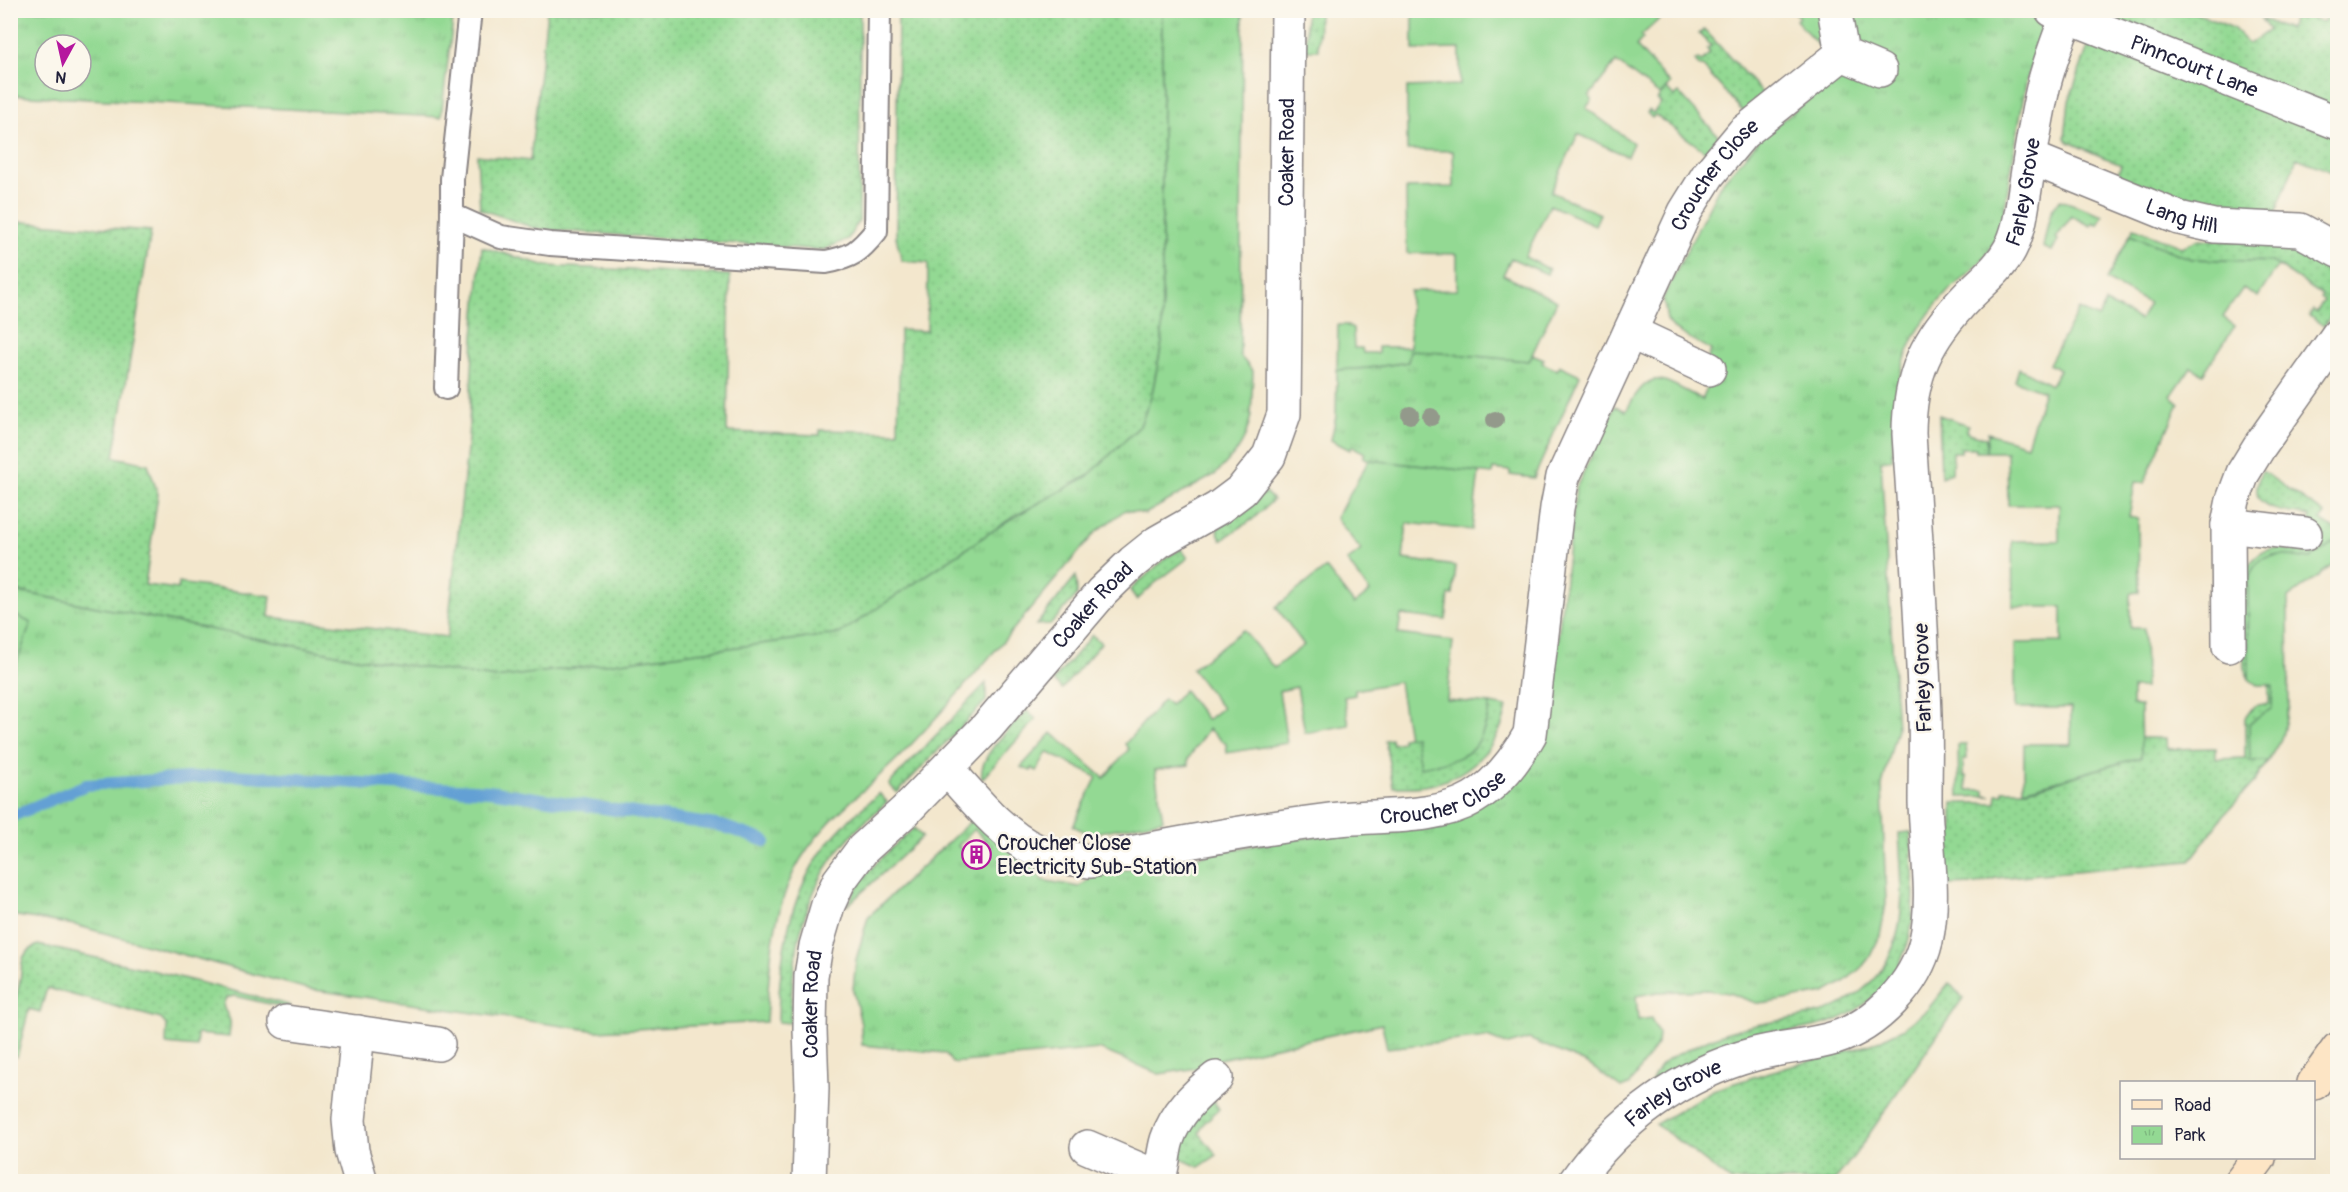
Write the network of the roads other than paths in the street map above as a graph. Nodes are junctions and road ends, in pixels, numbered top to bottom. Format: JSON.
{"nodes":[{"id":1,"x":470,"y":10,"type":"edge"},
{"id":2,"x":879,"y":10,"type":"edge"},
{"id":3,"x":1288,"y":10,"type":"edge"},
{"id":4,"x":2063,"y":13,"type":"edge"},
{"id":5,"x":1835,"y":14,"type":"dead end"},
{"id":6,"x":1842,"y":54,"type":"junction"},
{"id":7,"x":1880,"y":70,"type":"dead end"},
{"id":8,"x":2337,"y":123,"type":"edge"},
{"id":9,"x":2031,"y":158,"type":"junction"},
{"id":10,"x":452,"y":215,"type":"junction"},
{"id":11,"x":2337,"y":251,"type":"edge"},
{"id":12,"x":1630,"y":332,"type":"junction"},
{"id":13,"x":2337,"y":335,"type":"edge"},
{"id":14,"x":1709,"y":369,"type":"dead end"},
{"id":15,"x":446,"y":388,"type":"dead end"},
{"id":16,"x":2228,"y":525,"type":"junction"},
{"id":17,"x":2305,"y":534,"type":"dead end"},
{"id":18,"x":2229,"y":646,"type":"dead end"},
{"id":19,"x":947,"y":769,"type":"junction"},
{"id":20,"x":286,"y":1022,"type":"dead end"},
{"id":21,"x":358,"y":1032,"type":"junction"},
{"id":22,"x":438,"y":1044,"type":"dead end"},
{"id":23,"x":2337,"y":1049,"type":"edge"},
{"id":24,"x":1216,"y":1078,"type":"dead end"},
{"id":25,"x":2314,"y":1081,"type":"edge"},
{"id":26,"x":1087,"y":1147,"type":"dead end"},
{"id":27,"x":2258,"y":1159,"type":"edge"},
{"id":28,"x":1159,"y":1180,"type":"edge"},
{"id":29,"x":361,"y":1182,"type":"edge"},
{"id":30,"x":809,"y":1182,"type":"edge"},
{"id":31,"x":1575,"y":1182,"type":"edge"},
{"id":32,"x":2241,"y":1182,"type":"edge"}],
"edges":[{"from":1,"to":10,"type":"lane"},
{"from":2,"to":10,"type":"lane"},
{"from":3,"to":19,"type":"street","name":"Coaker Road"},
{"from":4,"to":8,"type":"street","name":"Pinncourt Lane"},
{"from":4,"to":9,"type":"street","name":"Farley Grove"},
{"from":5,"to":6,"type":"street"},
{"from":6,"to":7,"type":"street"},
{"from":6,"to":12,"type":"street","name":"Croucher Close"},
{"from":9,"to":11,"type":"street","name":"Lang Hill"},
{"from":9,"to":31,"type":"street","name":"Farley Grove"},
{"from":10,"to":15,"type":"lane"},
{"from":12,"to":14,"type":"street"},
{"from":12,"to":19,"type":"street","name":"Croucher Close"},
{"from":13,"to":16,"type":"street"},
{"from":16,"to":17,"type":"street"},
{"from":16,"to":18,"type":"street"},
{"from":19,"to":30,"type":"street","name":"Coaker Road"},
{"from":20,"to":21,"type":"street"},
{"from":21,"to":22,"type":"street"},
{"from":21,"to":29,"type":"street"},
{"from":23,"to":25,"type":"main road"},
{"from":24,"to":28,"type":"street"},
{"from":26,"to":28,"type":"street"},
{"from":27,"to":32,"type":"main road"}]}
